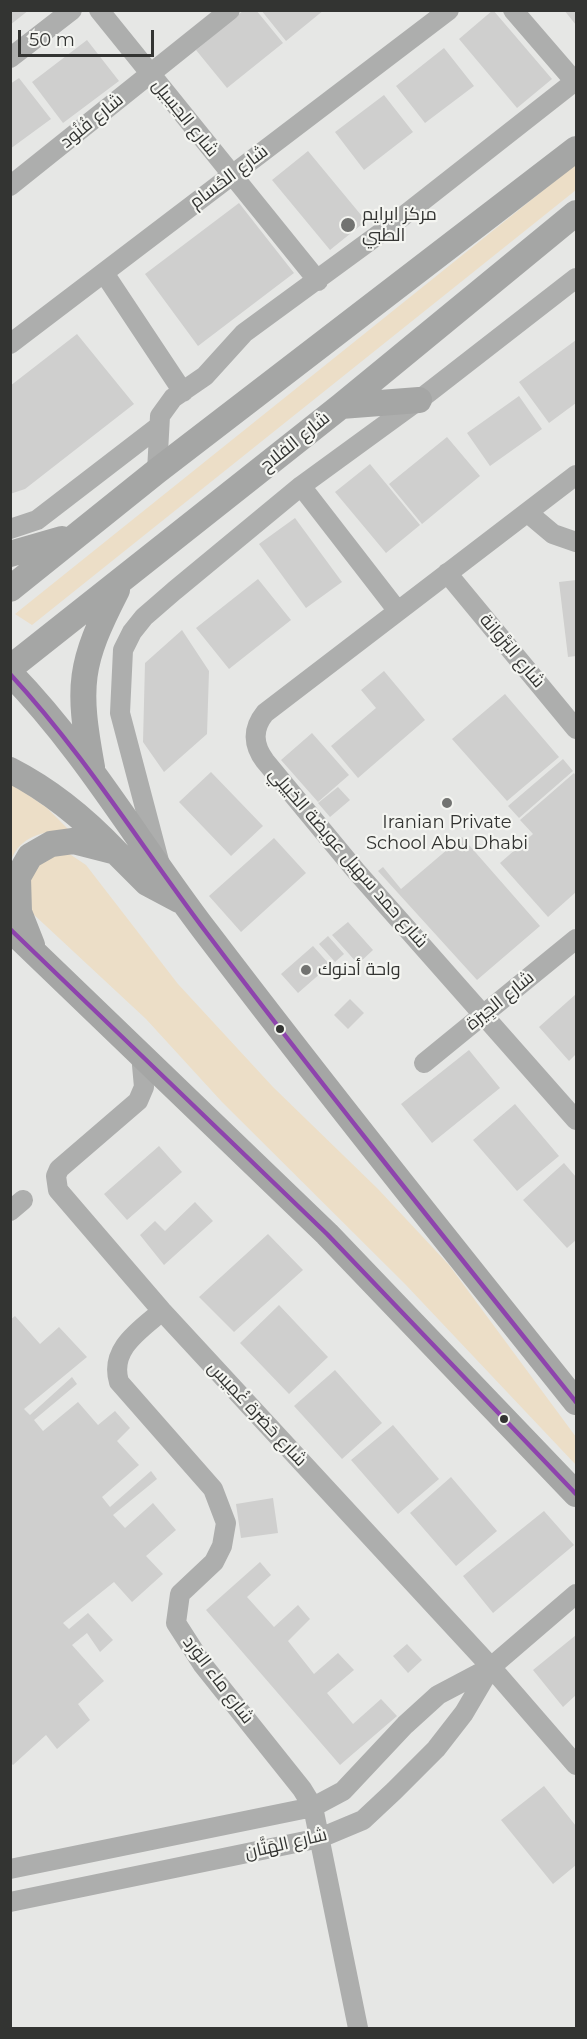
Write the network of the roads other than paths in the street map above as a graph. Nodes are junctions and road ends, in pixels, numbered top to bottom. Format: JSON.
{"nodes":[{"id":1,"x":72,"y":10,"type":"edge"},
{"id":2,"x":99,"y":10,"type":"edge"},
{"id":3,"x":230,"y":10,"type":"edge"},
{"id":4,"x":449,"y":10,"type":"edge"},
{"id":5,"x":513,"y":10,"type":"edge"},
{"id":6,"x":10,"y":58,"type":"edge"},
{"id":7,"x":150,"y":74,"type":"junction"},
{"id":8,"x":576,"y":89,"type":"edge"},
{"id":9,"x":576,"y":149,"type":"edge"},
{"id":10,"x":231,"y":176,"type":"junction"},
{"id":11,"x":10,"y":186,"type":"edge"},
{"id":12,"x":576,"y":213,"type":"edge"},
{"id":13,"x":104,"y":273,"type":"junction"},
{"id":14,"x":576,"y":278,"type":"edge"},
{"id":15,"x":318,"y":281,"type":"junction"},
{"id":16,"x":10,"y":344,"type":"edge"},
{"id":17,"x":183,"y":392,"type":"junction"},
{"id":18,"x":419,"y":400,"type":"junction"},
{"id":19,"x":341,"y":406,"type":"junction"},
{"id":20,"x":158,"y":427,"type":"junction"},
{"id":21,"x":157,"y":471,"type":"junction"},
{"id":22,"x":576,"y":475,"type":"edge"},
{"id":23,"x":301,"y":486,"type":"junction"},
{"id":24,"x":528,"y":513,"type":"junction"},
{"id":25,"x":87,"y":527,"type":"junction"},
{"id":26,"x":10,"y":529,"type":"edge"},
{"id":27,"x":576,"y":542,"type":"edge"},
{"id":28,"x":10,"y":554,"type":"edge"},
{"id":29,"x":447,"y":573,"type":"junction"},
{"id":30,"x":122,"y":581,"type":"junction"},
{"id":31,"x":10,"y":589,"type":"edge"},
{"id":32,"x":397,"y":610,"type":"junction"},
{"id":33,"x":10,"y":668,"type":"edge"},
{"id":34,"x":10,"y":673,"type":"edge"},
{"id":35,"x":576,"y":729,"type":"edge"},
{"id":36,"x":10,"y":770,"type":"edge"},
{"id":37,"x":93,"y":774,"type":"junction"},
{"id":38,"x":117,"y":852,"type":"junction"},
{"id":39,"x":162,"y":872,"type":"junction"},
{"id":40,"x":182,"y":901,"type":"junction"},
{"id":41,"x":10,"y":929,"type":"edge"},
{"id":42,"x":576,"y":939,"type":"edge"},
{"id":43,"x":34,"y":951,"type":"junction"},
{"id":44,"x":484,"y":1014,"type":"junction"},
{"id":45,"x":141,"y":1054,"type":"junction"},
{"id":46,"x":424,"y":1062,"type":"dead end"},
{"id":47,"x":576,"y":1120,"type":"edge"},
{"id":48,"x":162,"y":1311,"type":"junction"},
{"id":49,"x":576,"y":1402,"type":"edge"},
{"id":50,"x":576,"y":1494,"type":"edge"},
{"id":51,"x":576,"y":1594,"type":"edge"},
{"id":52,"x":491,"y":1667,"type":"junction"},
{"id":53,"x":576,"y":1765,"type":"edge"},
{"id":54,"x":313,"y":1807,"type":"junction"},
{"id":55,"x":320,"y":1838,"type":"junction"},
{"id":56,"x":10,"y":1869,"type":"edge"},
{"id":57,"x":10,"y":1902,"type":"edge"},
{"id":58,"x":358,"y":2028,"type":"edge"}],
"edges":[{"from":1,"to":6,"type":"street"},
{"from":2,"to":7,"type":"street","name":"شارع الحِسِيل"},
{"from":3,"to":7,"type":"street","name":"شارع فُنُود"},
{"from":4,"to":10,"type":"street","name":"شارع الحُسام"},
{"from":5,"to":8,"type":"street"},
{"from":7,"to":10,"type":"street","name":"شارع الحِسِيل"},
{"from":7,"to":11,"type":"street","name":"شارع فُنُود"},
{"from":8,"to":15,"type":"street"},
{"from":9,"to":21,"type":"main road"},
{"from":10,"to":13,"type":"street","name":"شارع الحُسام"},
{"from":10,"to":15,"type":"street","name":"شارع الحِسِيل"},
{"from":12,"to":19,"type":"main road","name":"شارع الفلاح"},
{"from":13,"to":16,"type":"street","name":"شارع الحُسام"},
{"from":13,"to":17,"type":"street"},
{"from":14,"to":18,"type":"street"},
{"from":15,"to":17,"type":"street"},
{"from":17,"to":20,"type":"street"},
{"from":18,"to":19,"type":"main road"},
{"from":18,"to":23,"type":"street"},
{"from":19,"to":30,"type":"main road","name":"شارع الفلاح"},
{"from":20,"to":21,"type":"street"},
{"from":20,"to":26,"type":"street"},
{"from":21,"to":25,"type":"main road"},
{"from":22,"to":24,"type":"street","name":"شارع حمد سهيل عويضة الخييلي"},
{"from":23,"to":32,"type":"street"},
{"from":23,"to":39,"type":"street"},
{"from":24,"to":27,"type":"street"},
{"from":24,"to":29,"type":"street","name":"شارع حمد سهيل عويضة الخييلي"},
{"from":25,"to":28,"type":"main road"},
{"from":25,"to":31,"type":"main road"},
{"from":29,"to":32,"type":"street","name":"شارع حمد سهيل عويضة الخييلي"},
{"from":29,"to":35,"type":"street","name":"شارع البَرَّوانة"},
{"from":30,"to":33,"type":"main road","name":"شارع الفلاح"},
{"from":30,"to":37,"type":"main road"},
{"from":32,"to":44,"type":"street","name":"شارع حمد سهيل عويضة الخييلي"},
{"from":34,"to":37,"type":"main road"},
{"from":36,"to":38,"type":"main road"},
{"from":37,"to":39,"type":"main road"},
{"from":38,"to":40,"type":"main road"},
{"from":38,"to":43,"type":"main road"},
{"from":39,"to":40,"type":"main road"},
{"from":40,"to":49,"type":"main road"},
{"from":41,"to":43,"type":"main road"},
{"from":42,"to":44,"type":"street","name":"شارع الجِيرَة"},
{"from":43,"to":45,"type":"main road"},
{"from":44,"to":46,"type":"street","name":"شارع الجِيرَة"},
{"from":44,"to":47,"type":"street","name":"شارع حمد سهيل عويضة الخييلي"},
{"from":45,"to":48,"type":"street","name":"شارع حَضرة غُمِيس"},
{"from":45,"to":50,"type":"main road"},
{"from":48,"to":52,"type":"street","name":"شارع حَضرة غُمِيس"},
{"from":48,"to":54,"type":"street","name":"شارع ماء الوَرد"},
{"from":51,"to":52,"type":"street","name":"شارع الهَتَّان"},
{"from":52,"to":53,"type":"street","name":"شارع حَضرة غُمِيس"},
{"from":52,"to":54,"type":"street","name":"شارع الهَتَّان"},
{"from":52,"to":55,"type":"street","name":"شارع الهَتَّان"},
{"from":54,"to":55,"type":"street","name":"شارع ماء الوَرد"},
{"from":54,"to":56,"type":"street","name":"شارع الهَتَّان"},
{"from":55,"to":57,"type":"street","name":"شارع الهَتَّان"},
{"from":55,"to":58,"type":"street","name":"شارع ماء الوَرد"}]}
